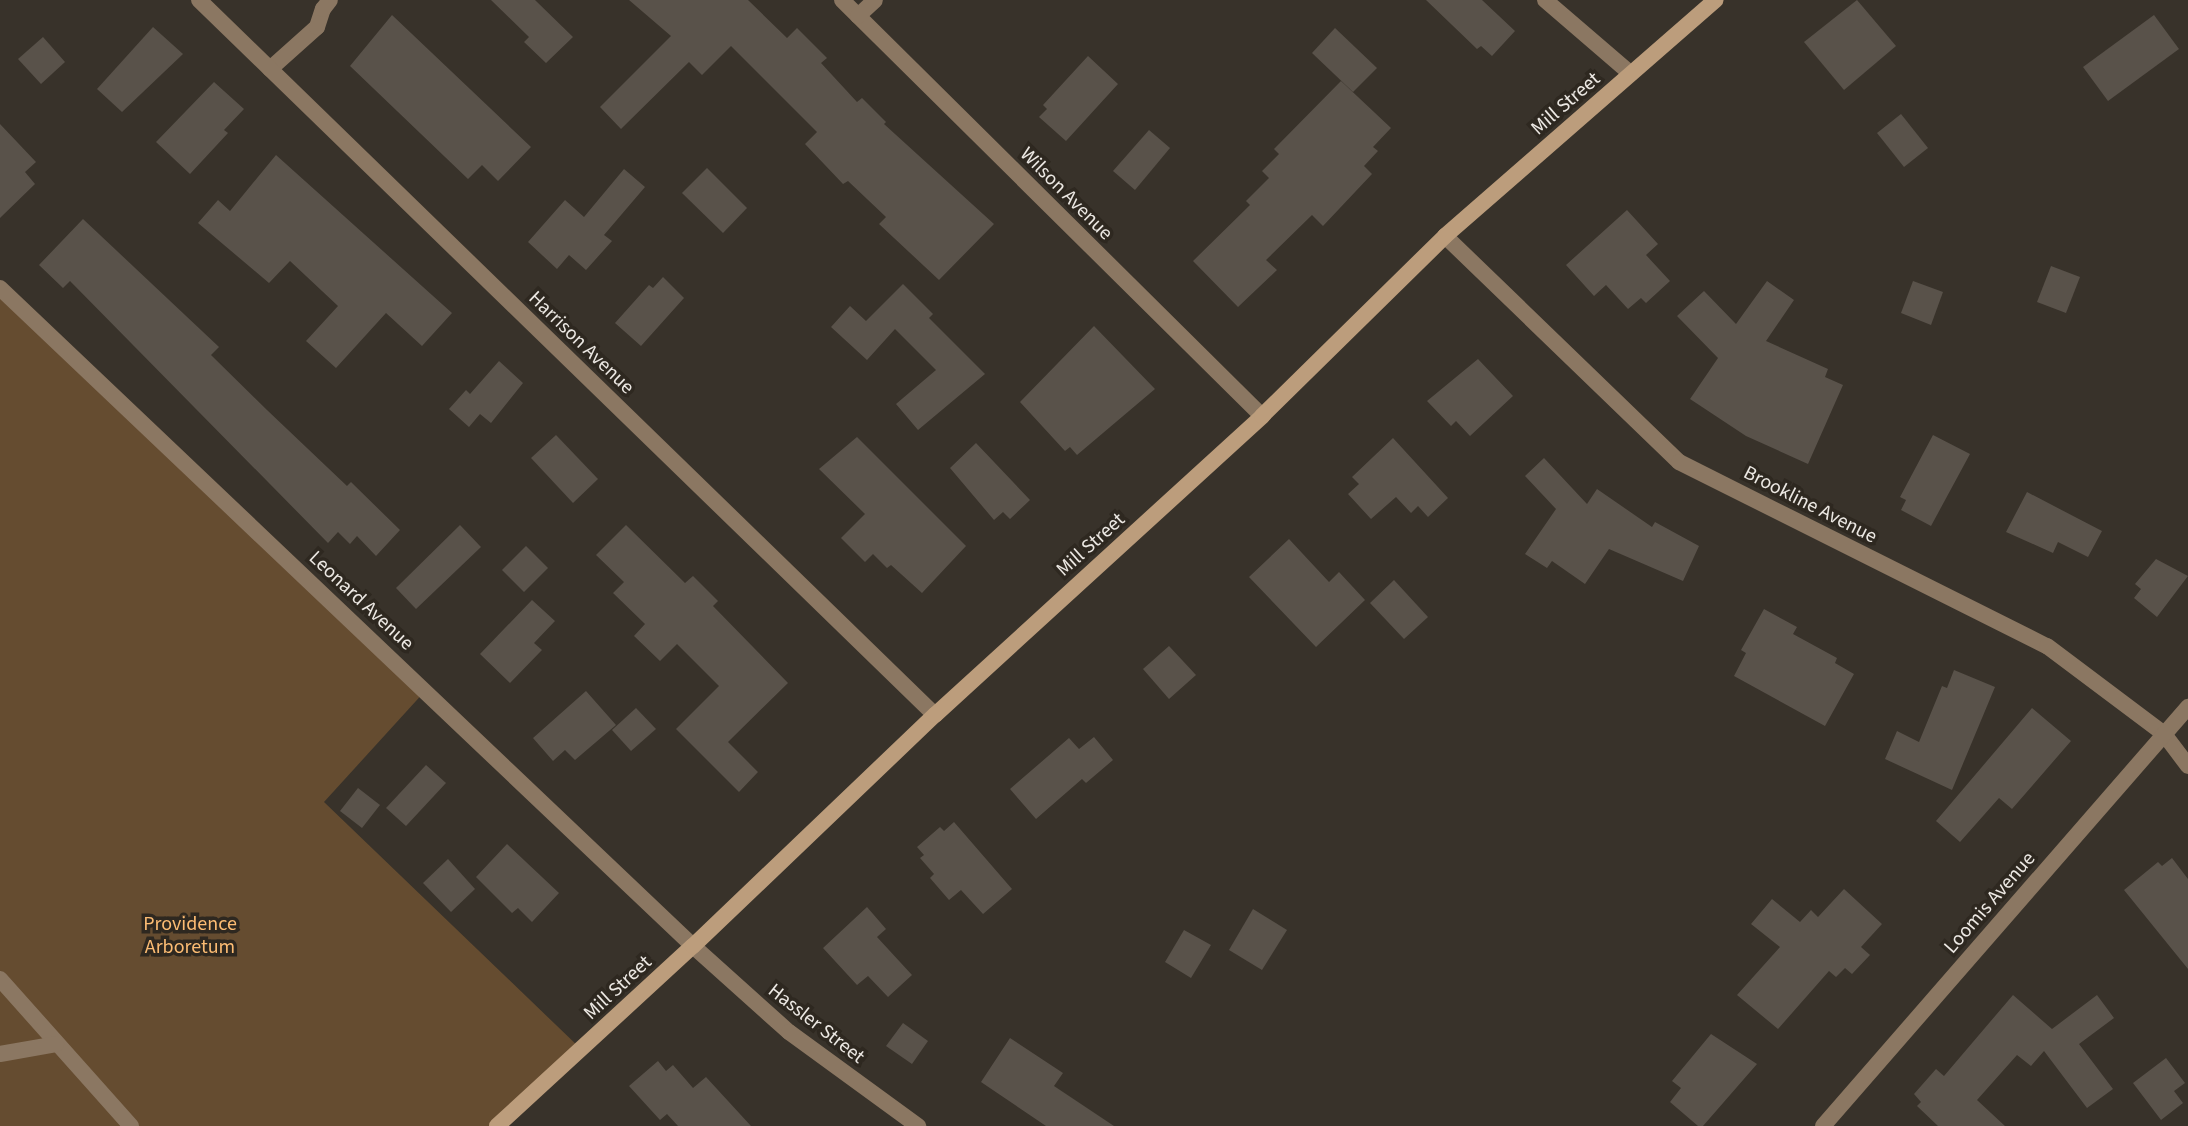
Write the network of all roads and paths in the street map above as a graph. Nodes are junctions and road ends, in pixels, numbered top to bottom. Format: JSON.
{"nodes":[{"id":1,"x":199,"y":0,"type":"edge"},
{"id":2,"x":330,"y":0,"type":"edge"},
{"id":3,"x":842,"y":0,"type":"edge"},
{"id":4,"x":875,"y":0,"type":"edge"},
{"id":5,"x":1545,"y":0,"type":"edge"},
{"id":6,"x":1716,"y":0,"type":"edge"},
{"id":7,"x":858,"y":16,"type":"junction"},
{"id":8,"x":270,"y":69,"type":"junction"},
{"id":9,"x":1631,"y":74,"type":"junction"},
{"id":10,"x":1445,"y":236,"type":"junction"},
{"id":11,"x":0,"y":288,"type":"edge"},
{"id":12,"x":1262,"y":416,"type":"junction"},
{"id":13,"x":2188,"y":707,"type":"edge"},
{"id":14,"x":935,"y":715,"type":"junction"},
{"id":15,"x":2164,"y":734,"type":"junction"},
{"id":16,"x":2188,"y":766,"type":"edge"},
{"id":17,"x":693,"y":946,"type":"junction"},
{"id":18,"x":0,"y":979,"type":"edge"},
{"id":19,"x":56,"y":1044,"type":"junction"},
{"id":20,"x":0,"y":1054,"type":"edge"},
{"id":21,"x":131,"y":1126,"type":"edge"},
{"id":22,"x":497,"y":1126,"type":"edge"},
{"id":23,"x":918,"y":1126,"type":"edge"},
{"id":24,"x":1823,"y":1126,"type":"edge"}],
"edges":[{"from":1,"to":8,"type":"street","name":"Harrison Avenue"},
{"from":2,"to":8,"type":"street"},
{"from":3,"to":7,"type":"street","name":"Wilson Avenue"},
{"from":4,"to":7,"type":"street"},
{"from":5,"to":9,"type":"street"},
{"from":6,"to":9,"type":"street","name":"Mill Street"},
{"from":7,"to":12,"type":"street","name":"Wilson Avenue"},
{"from":8,"to":14,"type":"street","name":"Harrison Avenue"},
{"from":9,"to":10,"type":"street","name":"Mill Street"},
{"from":10,"to":12,"type":"street","name":"Mill Street"},
{"from":10,"to":15,"type":"street","name":"Brookline Avenue"},
{"from":11,"to":17,"type":"street","name":"Leonard Avenue"},
{"from":12,"to":14,"type":"street","name":"Mill Street"},
{"from":13,"to":15,"type":"street","name":"Loomis Avenue"},
{"from":14,"to":17,"type":"street","name":"Mill Street"},
{"from":15,"to":16,"type":"street","name":"Brookline Avenue"},
{"from":15,"to":24,"type":"street","name":"Loomis Avenue"},
{"from":17,"to":22,"type":"street","name":"Mill Street"},
{"from":17,"to":23,"type":"street","name":"Hassler Street"},
{"from":18,"to":19,"type":"street"},
{"from":19,"to":20,"type":"street"},
{"from":19,"to":21,"type":"street"}]}
